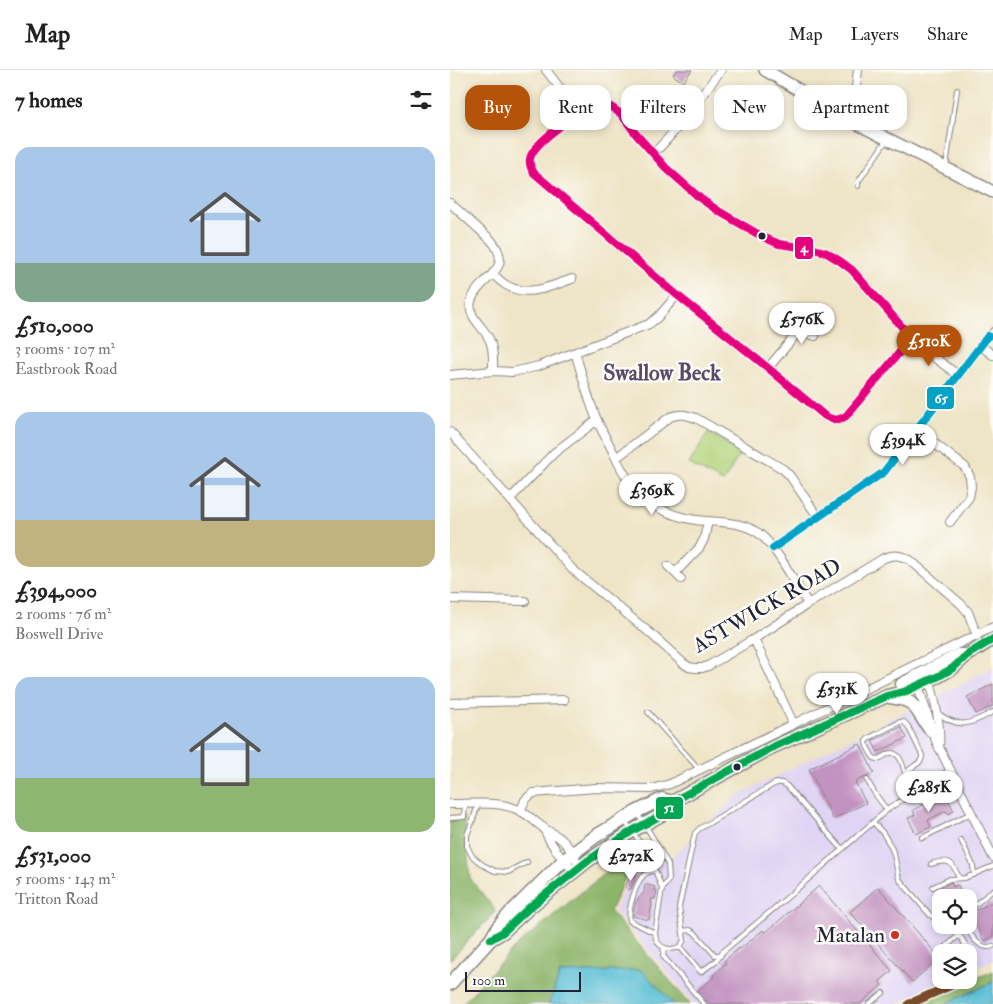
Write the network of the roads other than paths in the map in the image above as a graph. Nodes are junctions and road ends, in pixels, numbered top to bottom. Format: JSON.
{"nodes":[{"id":1,"x":546,"y":70,"type":"edge"},
{"id":2,"x":721,"y":70,"type":"edge"},
{"id":3,"x":765,"y":70,"type":"edge"},
{"id":4,"x":858,"y":70,"type":"edge"},
{"id":5,"x":558,"y":85,"type":"edge"},
{"id":6,"x":856,"y":85,"type":"edge"},
{"id":7,"x":794,"y":87,"type":"edge"},
{"id":8,"x":957,"y":90,"type":"dead end"},
{"id":9,"x":611,"y":107,"type":"edge"},
{"id":10,"x":556,"y":130,"type":"edge"},
{"id":11,"x":870,"y":130,"type":"edge"},
{"id":12,"x":888,"y":139,"type":"junction"},
{"id":13,"x":653,"y":154,"type":"junction"},
{"id":14,"x":946,"y":168,"type":"junction"},
{"id":15,"x":858,"y":186,"type":"dead end"},
{"id":16,"x":993,"y":192,"type":"edge"},
{"id":17,"x":451,"y":206,"type":"edge"},
{"id":18,"x":493,"y":274,"type":"junction"},
{"id":19,"x":572,"y":279,"type":"dead end"},
{"id":20,"x":677,"y":295,"type":"junction"},
{"id":21,"x":790,"y":316,"type":"dead end"},
{"id":22,"x":799,"y":331,"type":"junction"},
{"id":23,"x":990,"y":333,"type":"edge"},
{"id":24,"x":815,"y":336,"type":"dead end"},
{"id":25,"x":907,"y":340,"type":"junction"},
{"id":26,"x":981,"y":346,"type":"junction"},
{"id":27,"x":574,"y":352,"type":"junction"},
{"id":28,"x":993,"y":355,"type":"edge"},
{"id":29,"x":768,"y":368,"type":"junction"},
{"id":30,"x":493,"y":371,"type":"junction"},
{"id":31,"x":450,"y":375,"type":"edge"},
{"id":32,"x":958,"y":375,"type":"junction"},
{"id":33,"x":597,"y":420,"type":"junction"},
{"id":34,"x":917,"y":430,"type":"junction"},
{"id":35,"x":450,"y":432,"type":"edge"},
{"id":36,"x":616,"y":458,"type":"junction"},
{"id":37,"x":510,"y":499,"type":"junction"},
{"id":38,"x":818,"y":517,"type":"junction"},
{"id":39,"x":708,"y":521,"type":"junction"},
{"id":40,"x":950,"y":522,"type":"dead end"},
{"id":41,"x":773,"y":548,"type":"junction"},
{"id":42,"x":668,"y":566,"type":"dead end"},
{"id":43,"x":675,"y":573,"type":"junction"},
{"id":44,"x":681,"y":579,"type":"dead end"},
{"id":45,"x":450,"y":598,"type":"edge"},
{"id":46,"x":525,"y":601,"type":"dead end"},
{"id":47,"x":808,"y":604,"type":"junction"},
{"id":48,"x":993,"y":627,"type":"edge"},
{"id":49,"x":977,"y":636,"type":"junction"},
{"id":50,"x":754,"y":639,"type":"junction"},
{"id":51,"x":993,"y":639,"type":"edge"},
{"id":52,"x":922,"y":678,"type":"junction"},
{"id":53,"x":887,"y":696,"type":"junction"},
{"id":54,"x":564,"y":700,"type":"dead end"},
{"id":55,"x":450,"y":703,"type":"edge"},
{"id":56,"x":648,"y":712,"type":"dead end"},
{"id":57,"x":993,"y":712,"type":"edge"},
{"id":58,"x":937,"y":713,"type":"junction"},
{"id":59,"x":793,"y":723,"type":"junction"},
{"id":60,"x":932,"y":731,"type":"junction"},
{"id":61,"x":939,"y":748,"type":"junction"},
{"id":62,"x":699,"y":769,"type":"junction"},
{"id":63,"x":950,"y":770,"type":"junction"},
{"id":64,"x":906,"y":774,"type":"junction"},
{"id":65,"x":868,"y":780,"type":"dead end"},
{"id":66,"x":915,"y":791,"type":"junction"},
{"id":67,"x":672,"y":802,"type":"junction"},
{"id":68,"x":450,"y":804,"type":"edge"},
{"id":69,"x":465,"y":804,"type":"junction"},
{"id":70,"x":478,"y":804,"type":"junction"},
{"id":71,"x":521,"y":810,"type":"junction"},
{"id":72,"x":887,"y":810,"type":"junction"},
{"id":73,"x":972,"y":813,"type":"junction"},
{"id":74,"x":450,"y":818,"type":"edge"},
{"id":75,"x":873,"y":822,"type":"junction"},
{"id":76,"x":636,"y":826,"type":"junction"},
{"id":77,"x":544,"y":829,"type":"junction"},
{"id":78,"x":922,"y":838,"type":"dead end"},
{"id":79,"x":961,"y":840,"type":"dead end"},
{"id":80,"x":842,"y":849,"type":"junction"},
{"id":81,"x":568,"y":857,"type":"junction"},
{"id":82,"x":993,"y":857,"type":"edge"},
{"id":83,"x":527,"y":862,"type":"dead end"},
{"id":84,"x":931,"y":864,"type":"dead end"},
{"id":85,"x":993,"y":868,"type":"edge"},
{"id":86,"x":577,"y":869,"type":"junction"},
{"id":87,"x":655,"y":869,"type":"junction"},
{"id":88,"x":974,"y":875,"type":"junction"},
{"id":89,"x":958,"y":878,"type":"junction"},
{"id":90,"x":933,"y":887,"type":"dead end"},
{"id":91,"x":662,"y":889,"type":"junction"},
{"id":92,"x":993,"y":890,"type":"edge"},
{"id":93,"x":977,"y":903,"type":"edge"},
{"id":94,"x":932,"y":916,"type":"edge"},
{"id":95,"x":683,"y":931,"type":"junction"},
{"id":96,"x":656,"y":932,"type":"junction"},
{"id":97,"x":970,"y":934,"type":"edge"},
{"id":98,"x":959,"y":935,"type":"joint"},
{"id":99,"x":492,"y":939,"type":"junction"},
{"id":100,"x":949,"y":944,"type":"edge"},
{"id":101,"x":965,"y":944,"type":"edge"},
{"id":102,"x":993,"y":946,"type":"edge"},
{"id":103,"x":680,"y":947,"type":"junction"},
{"id":104,"x":664,"y":948,"type":"junction"},
{"id":105,"x":725,"y":949,"type":"junction"},
{"id":106,"x":450,"y":984,"type":"edge"},
{"id":107,"x":883,"y":993,"type":"dead end"},
{"id":108,"x":704,"y":1004,"type":"edge"},
{"id":109,"x":869,"y":1004,"type":"edge"}],
"edges":[{"from":1,"to":5,"type":"street"},
{"from":2,"to":13,"type":"street"},
{"from":3,"to":7,"type":"main road"},
{"from":4,"to":6,"type":"street"},
{"from":8,"to":14,"type":"lane"},
{"from":9,"to":13,"type":"street"},
{"from":10,"to":20,"type":"street"},
{"from":11,"to":12,"type":"main road"},
{"from":12,"to":14,"type":"main road"},
{"from":12,"to":15,"type":"lane"},
{"from":13,"to":25,"type":"street"},
{"from":14,"to":16,"type":"main road"},
{"from":17,"to":18,"type":"street"},
{"from":18,"to":19,"type":"street"},
{"from":18,"to":30,"type":"street"},
{"from":20,"to":27,"type":"street"},
{"from":20,"to":29,"type":"street"},
{"from":21,"to":22,"type":"street"},
{"from":22,"to":24,"type":"street"},
{"from":22,"to":29,"type":"street"},
{"from":23,"to":26,"type":"street"},
{"from":25,"to":29,"type":"street"},
{"from":25,"to":32,"type":"street"},
{"from":26,"to":28,"type":"street"},
{"from":26,"to":32,"type":"street"},
{"from":27,"to":30,"type":"street"},
{"from":27,"to":33,"type":"street"},
{"from":30,"to":31,"type":"street"},
{"from":32,"to":34,"type":"street"},
{"from":33,"to":36,"type":"street"},
{"from":33,"to":37,"type":"street"},
{"from":34,"to":38,"type":"street"},
{"from":34,"to":40,"type":"street"},
{"from":35,"to":37,"type":"street","name":"ASTWICK ROAD"},
{"from":36,"to":38,"type":"street"},
{"from":36,"to":39,"type":"street"},
{"from":37,"to":50,"type":"street","name":"ASTWICK ROAD"},
{"from":38,"to":41,"type":"street"},
{"from":39,"to":41,"type":"street"},
{"from":39,"to":43,"type":"street"},
{"from":41,"to":47,"type":"street"},
{"from":42,"to":43,"type":"street"},
{"from":43,"to":44,"type":"street"},
{"from":45,"to":46,"type":"street"},
{"from":47,"to":49,"type":"street","name":"ASTWICK ROAD"},
{"from":47,"to":50,"type":"street","name":"ASTWICK ROAD"},
{"from":48,"to":49,"type":"street"},
{"from":49,"to":59,"type":"street"},
{"from":50,"to":59,"type":"street"},
{"from":51,"to":52,"type":"main road"},
{"from":52,"to":53,"type":"main road"},
{"from":52,"to":58,"type":"street"},
{"from":52,"to":60,"type":"street"},
{"from":53,"to":60,"type":"main road"},
{"from":53,"to":67,"type":"main road"},
{"from":54,"to":55,"type":"street"},
{"from":56,"to":62,"type":"lane"},
{"from":57,"to":58,"type":"lane"},
{"from":58,"to":61,"type":"street"},
{"from":59,"to":62,"type":"street"},
{"from":60,"to":61,"type":"street"},
{"from":61,"to":63,"type":"street"},
{"from":62,"to":71,"type":"street"},
{"from":63,"to":66,"type":"lane"},
{"from":63,"to":73,"type":"street"},
{"from":64,"to":64,"type":"lane"},
{"from":64,"to":66,"type":"lane"},
{"from":65,"to":72,"type":"lane"},
{"from":66,"to":72,"type":"lane"},
{"from":67,"to":76,"type":"main road"},
{"from":67,"to":76,"type":"main road"},
{"from":68,"to":69,"type":"street"},
{"from":69,"to":70,"type":"street"},
{"from":69,"to":74,"type":"lane"},
{"from":70,"to":71,"type":"street"},
{"from":70,"to":83,"type":"lane"},
{"from":71,"to":77,"type":"street"},
{"from":72,"to":75,"type":"lane"},
{"from":73,"to":78,"type":"lane"},
{"from":73,"to":82,"type":"street"},
{"from":75,"to":80,"type":"lane"},
{"from":75,"to":94,"type":"lane"},
{"from":76,"to":81,"type":"main road"},
{"from":76,"to":86,"type":"main road"},
{"from":76,"to":87,"type":"lane"},
{"from":76,"to":91,"type":"lane"},
{"from":77,"to":81,"type":"street"},
{"from":77,"to":81,"type":"street"},
{"from":79,"to":88,"type":"lane"},
{"from":80,"to":95,"type":"lane"},
{"from":80,"to":105,"type":"lane"},
{"from":81,"to":86,"type":"street"},
{"from":81,"to":86,"type":"street"},
{"from":81,"to":99,"type":"main road"},
{"from":84,"to":89,"type":"lane"},
{"from":85,"to":88,"type":"lane"},
{"from":86,"to":99,"type":"main road"},
{"from":87,"to":91,"type":"lane"},
{"from":87,"to":96,"type":"lane"},
{"from":88,"to":89,"type":"lane"},
{"from":89,"to":90,"type":"lane"},
{"from":91,"to":96,"type":"lane"},
{"from":92,"to":93,"type":"lane"},
{"from":95,"to":103,"type":"lane"},
{"from":95,"to":105,"type":"lane"},
{"from":96,"to":104,"type":"lane"},
{"from":97,"to":102,"type":"lane"},
{"from":98,"to":100,"type":"lane"},
{"from":98,"to":101,"type":"lane"},
{"from":99,"to":106,"type":"main road"},
{"from":103,"to":104,"type":"lane"},
{"from":103,"to":105,"type":"lane"},
{"from":104,"to":108,"type":"lane"},
{"from":107,"to":109,"type":"lane"}]}
